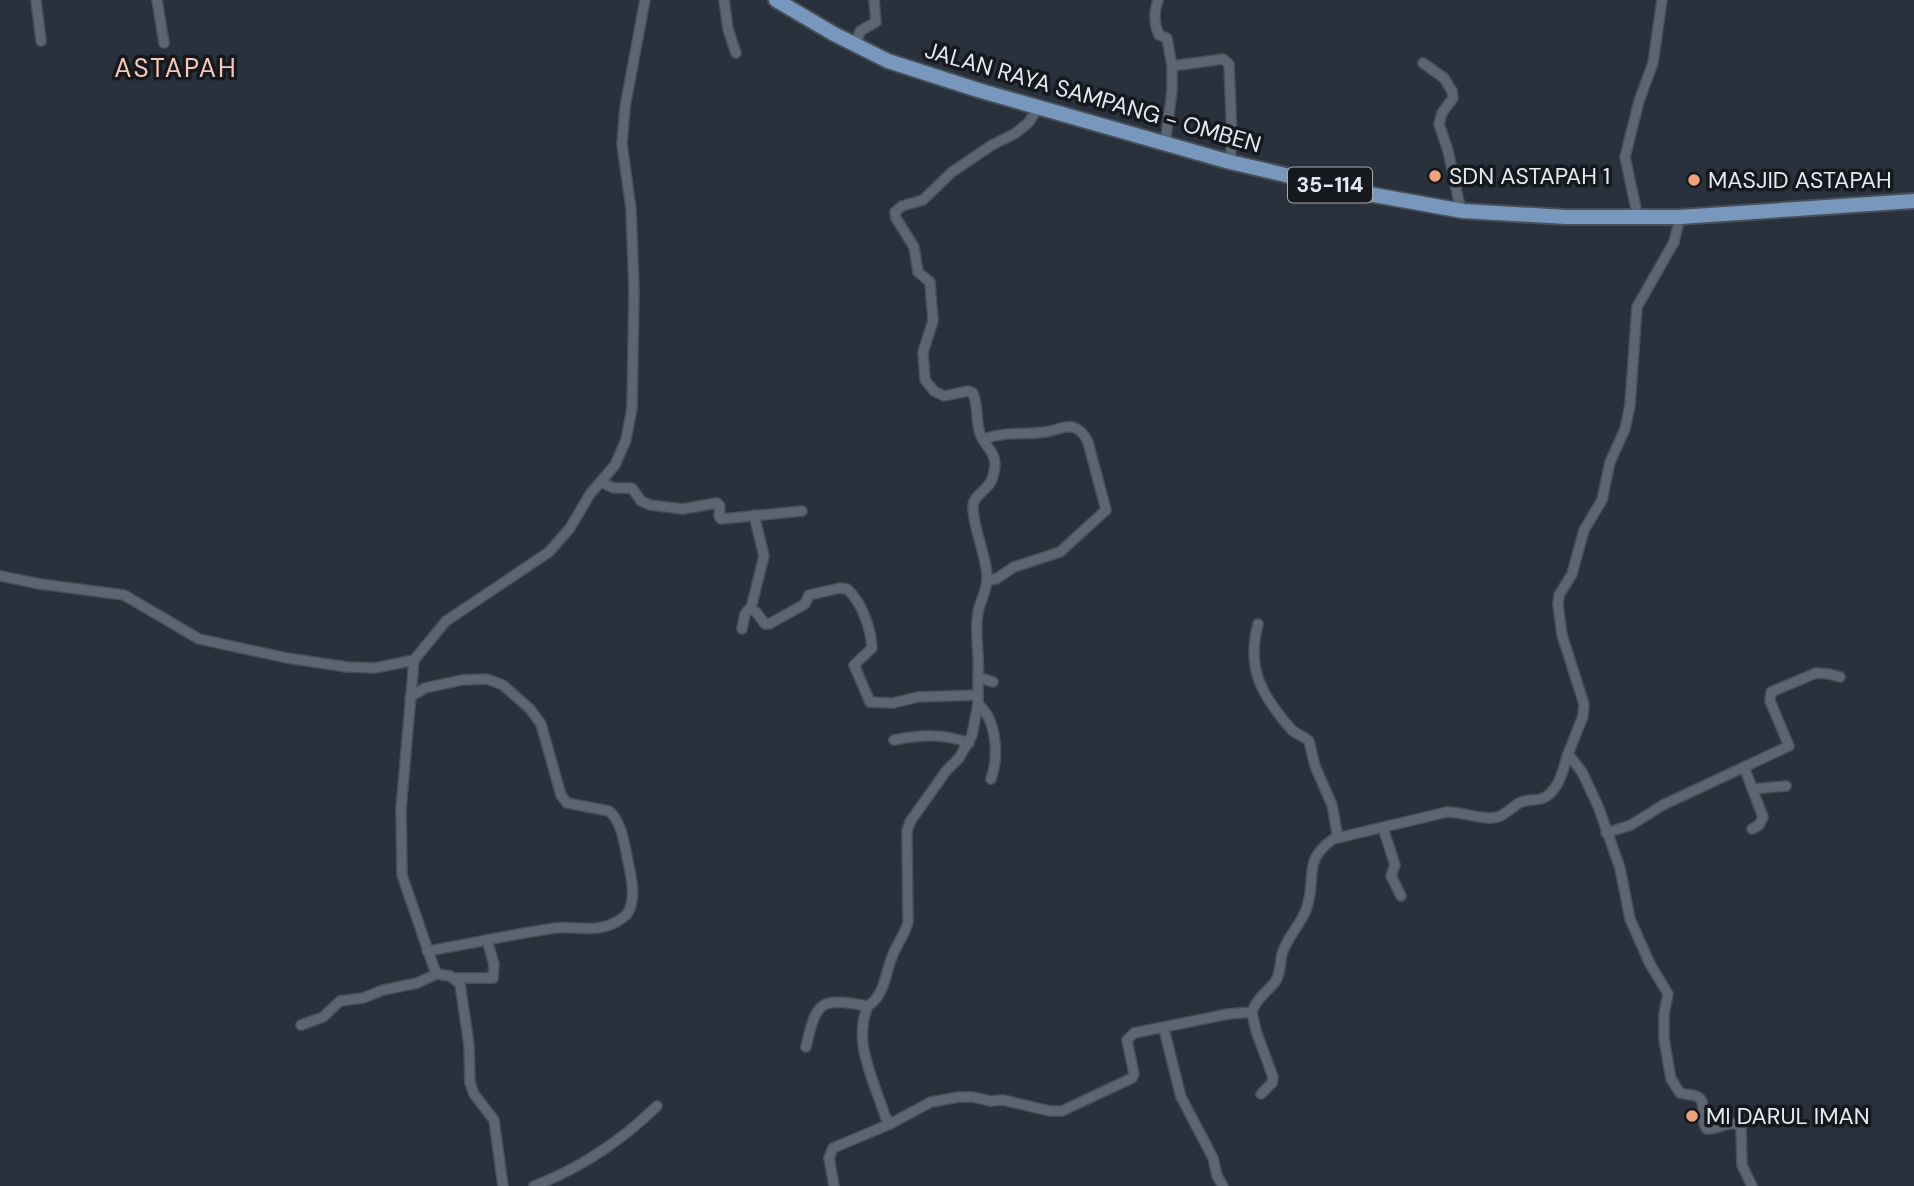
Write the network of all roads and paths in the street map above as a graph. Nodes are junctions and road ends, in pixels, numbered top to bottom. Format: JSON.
{"nodes":[{"id":1,"x":36,"y":0,"type":"edge"},
{"id":2,"x":157,"y":0,"type":"edge"},
{"id":3,"x":645,"y":0,"type":"edge"},
{"id":4,"x":724,"y":0,"type":"edge"},
{"id":5,"x":776,"y":0,"type":"edge"},
{"id":6,"x":874,"y":0,"type":"edge"},
{"id":7,"x":1158,"y":0,"type":"edge"},
{"id":8,"x":1662,"y":0,"type":"edge"},
{"id":9,"x":41,"y":41,"type":"dead end"},
{"id":10,"x":164,"y":43,"type":"dead end"},
{"id":11,"x":856,"y":45,"type":"junction"},
{"id":12,"x":736,"y":53,"type":"dead end"},
{"id":13,"x":1423,"y":63,"type":"dead end"},
{"id":14,"x":1172,"y":66,"type":"junction"},
{"id":15,"x":1038,"y":108,"type":"junction"},
{"id":16,"x":1165,"y":144,"type":"junction"},
{"id":17,"x":1230,"y":162,"type":"junction"},
{"id":18,"x":1914,"y":201,"type":"edge"},
{"id":19,"x":1461,"y":211,"type":"junction"},
{"id":20,"x":1680,"y":217,"type":"junction"},
{"id":21,"x":1638,"y":218,"type":"junction"},
{"id":22,"x":984,"y":439,"type":"junction"},
{"id":23,"x":601,"y":482,"type":"junction"},
{"id":24,"x":802,"y":511,"type":"dead end"},
{"id":25,"x":754,"y":515,"type":"junction"},
{"id":26,"x":0,"y":576,"type":"edge"},
{"id":27,"x":987,"y":580,"type":"junction"},
{"id":28,"x":751,"y":608,"type":"junction"},
{"id":29,"x":1258,"y":624,"type":"dead end"},
{"id":30,"x":742,"y":628,"type":"dead end"},
{"id":31,"x":414,"y":660,"type":"junction"},
{"id":32,"x":978,"y":677,"type":"junction"},
{"id":33,"x":1840,"y":677,"type":"dead end"},
{"id":34,"x":993,"y":682,"type":"dead end"},
{"id":35,"x":410,"y":697,"type":"junction"},
{"id":36,"x":978,"y":699,"type":"junction"},
{"id":37,"x":894,"y":740,"type":"dead end"},
{"id":38,"x":969,"y":743,"type":"junction"},
{"id":39,"x":1569,"y":754,"type":"junction"},
{"id":40,"x":1744,"y":767,"type":"junction"},
{"id":41,"x":991,"y":779,"type":"dead end"},
{"id":42,"x":1786,"y":786,"type":"dead end"},
{"id":43,"x":1754,"y":789,"type":"junction"},
{"id":44,"x":1384,"y":828,"type":"junction"},
{"id":45,"x":1752,"y":829,"type":"dead end"},
{"id":46,"x":1606,"y":833,"type":"junction"},
{"id":47,"x":1338,"y":838,"type":"junction"},
{"id":48,"x":1401,"y":896,"type":"dead end"},
{"id":49,"x":487,"y":940,"type":"junction"},
{"id":50,"x":427,"y":951,"type":"junction"},
{"id":51,"x":437,"y":974,"type":"junction"},
{"id":52,"x":456,"y":978,"type":"junction"},
{"id":53,"x":868,"y":1006,"type":"junction"},
{"id":54,"x":1252,"y":1012,"type":"junction"},
{"id":55,"x":301,"y":1025,"type":"dead end"},
{"id":56,"x":1164,"y":1029,"type":"junction"},
{"id":57,"x":806,"y":1047,"type":"dead end"},
{"id":58,"x":1261,"y":1094,"type":"dead end"},
{"id":59,"x":657,"y":1106,"type":"dead end"},
{"id":60,"x":890,"y":1124,"type":"junction"},
{"id":61,"x":503,"y":1186,"type":"edge"},
{"id":62,"x":534,"y":1186,"type":"edge"},
{"id":63,"x":834,"y":1186,"type":"edge"},
{"id":64,"x":1223,"y":1186,"type":"edge"},
{"id":65,"x":1752,"y":1186,"type":"edge"}],
"edges":[{"from":1,"to":9,"type":"street"},
{"from":2,"to":10,"type":"street"},
{"from":3,"to":23,"type":"street"},
{"from":4,"to":12,"type":"street"},
{"from":5,"to":11,"type":"main road","name":"JALAN RAYA SAMPANG - OMBEN","number":"35-114"},
{"from":6,"to":11,"type":"street"},
{"from":7,"to":14,"type":"street"},
{"from":8,"to":21,"type":"street"},
{"from":11,"to":15,"type":"main road","name":"JALAN RAYA SAMPANG - OMBEN","number":"35-114"},
{"from":13,"to":19,"type":"street"},
{"from":14,"to":16,"type":"street"},
{"from":14,"to":17,"type":"street"},
{"from":15,"to":16,"type":"main road","name":"JALAN RAYA SAMPANG - OMBEN","number":"35-114"},
{"from":15,"to":22,"type":"street"},
{"from":16,"to":17,"type":"main road","name":"JALAN RAYA SAMPANG - OMBEN","number":"35-114"},
{"from":17,"to":19,"type":"main road","name":"JALAN RAYA SAMPANG - OMBEN","number":"35-114"},
{"from":18,"to":20,"type":"main road","name":"JALAN RAYA SAMPANG - OMBEN","number":"35-114"},
{"from":19,"to":21,"type":"main road","name":"JALAN RAYA SAMPANG - OMBEN","number":"35-114"},
{"from":20,"to":21,"type":"main road","name":"JALAN RAYA SAMPANG - OMBEN","number":"35-114"},
{"from":20,"to":39,"type":"street"},
{"from":22,"to":27,"type":"street"},
{"from":22,"to":27,"type":"street"},
{"from":23,"to":25,"type":"street"},
{"from":23,"to":31,"type":"street"},
{"from":24,"to":25,"type":"street"},
{"from":25,"to":28,"type":"street"},
{"from":26,"to":31,"type":"street"},
{"from":27,"to":32,"type":"street"},
{"from":28,"to":30,"type":"street"},
{"from":28,"to":36,"type":"street"},
{"from":29,"to":47,"type":"street"},
{"from":31,"to":35,"type":"street"},
{"from":32,"to":34,"type":"street"},
{"from":32,"to":36,"type":"street"},
{"from":33,"to":40,"type":"street"},
{"from":35,"to":49,"type":"street"},
{"from":35,"to":50,"type":"street"},
{"from":36,"to":38,"type":"street"},
{"from":36,"to":41,"type":"street"},
{"from":37,"to":38,"type":"street"},
{"from":38,"to":53,"type":"street"},
{"from":39,"to":44,"type":"street"},
{"from":39,"to":46,"type":"street"},
{"from":40,"to":43,"type":"street"},
{"from":40,"to":46,"type":"street"},
{"from":42,"to":43,"type":"street"},
{"from":43,"to":45,"type":"street"},
{"from":44,"to":47,"type":"street"},
{"from":44,"to":48,"type":"street"},
{"from":46,"to":65,"type":"street"},
{"from":47,"to":54,"type":"street"},
{"from":49,"to":50,"type":"street"},
{"from":49,"to":52,"type":"street"},
{"from":50,"to":51,"type":"street"},
{"from":51,"to":52,"type":"street"},
{"from":51,"to":55,"type":"street"},
{"from":52,"to":61,"type":"street"},
{"from":53,"to":57,"type":"street"},
{"from":53,"to":60,"type":"street"},
{"from":54,"to":56,"type":"street"},
{"from":54,"to":58,"type":"street"},
{"from":56,"to":60,"type":"street"},
{"from":56,"to":64,"type":"street"},
{"from":59,"to":62,"type":"street"},
{"from":60,"to":63,"type":"street"}]}
